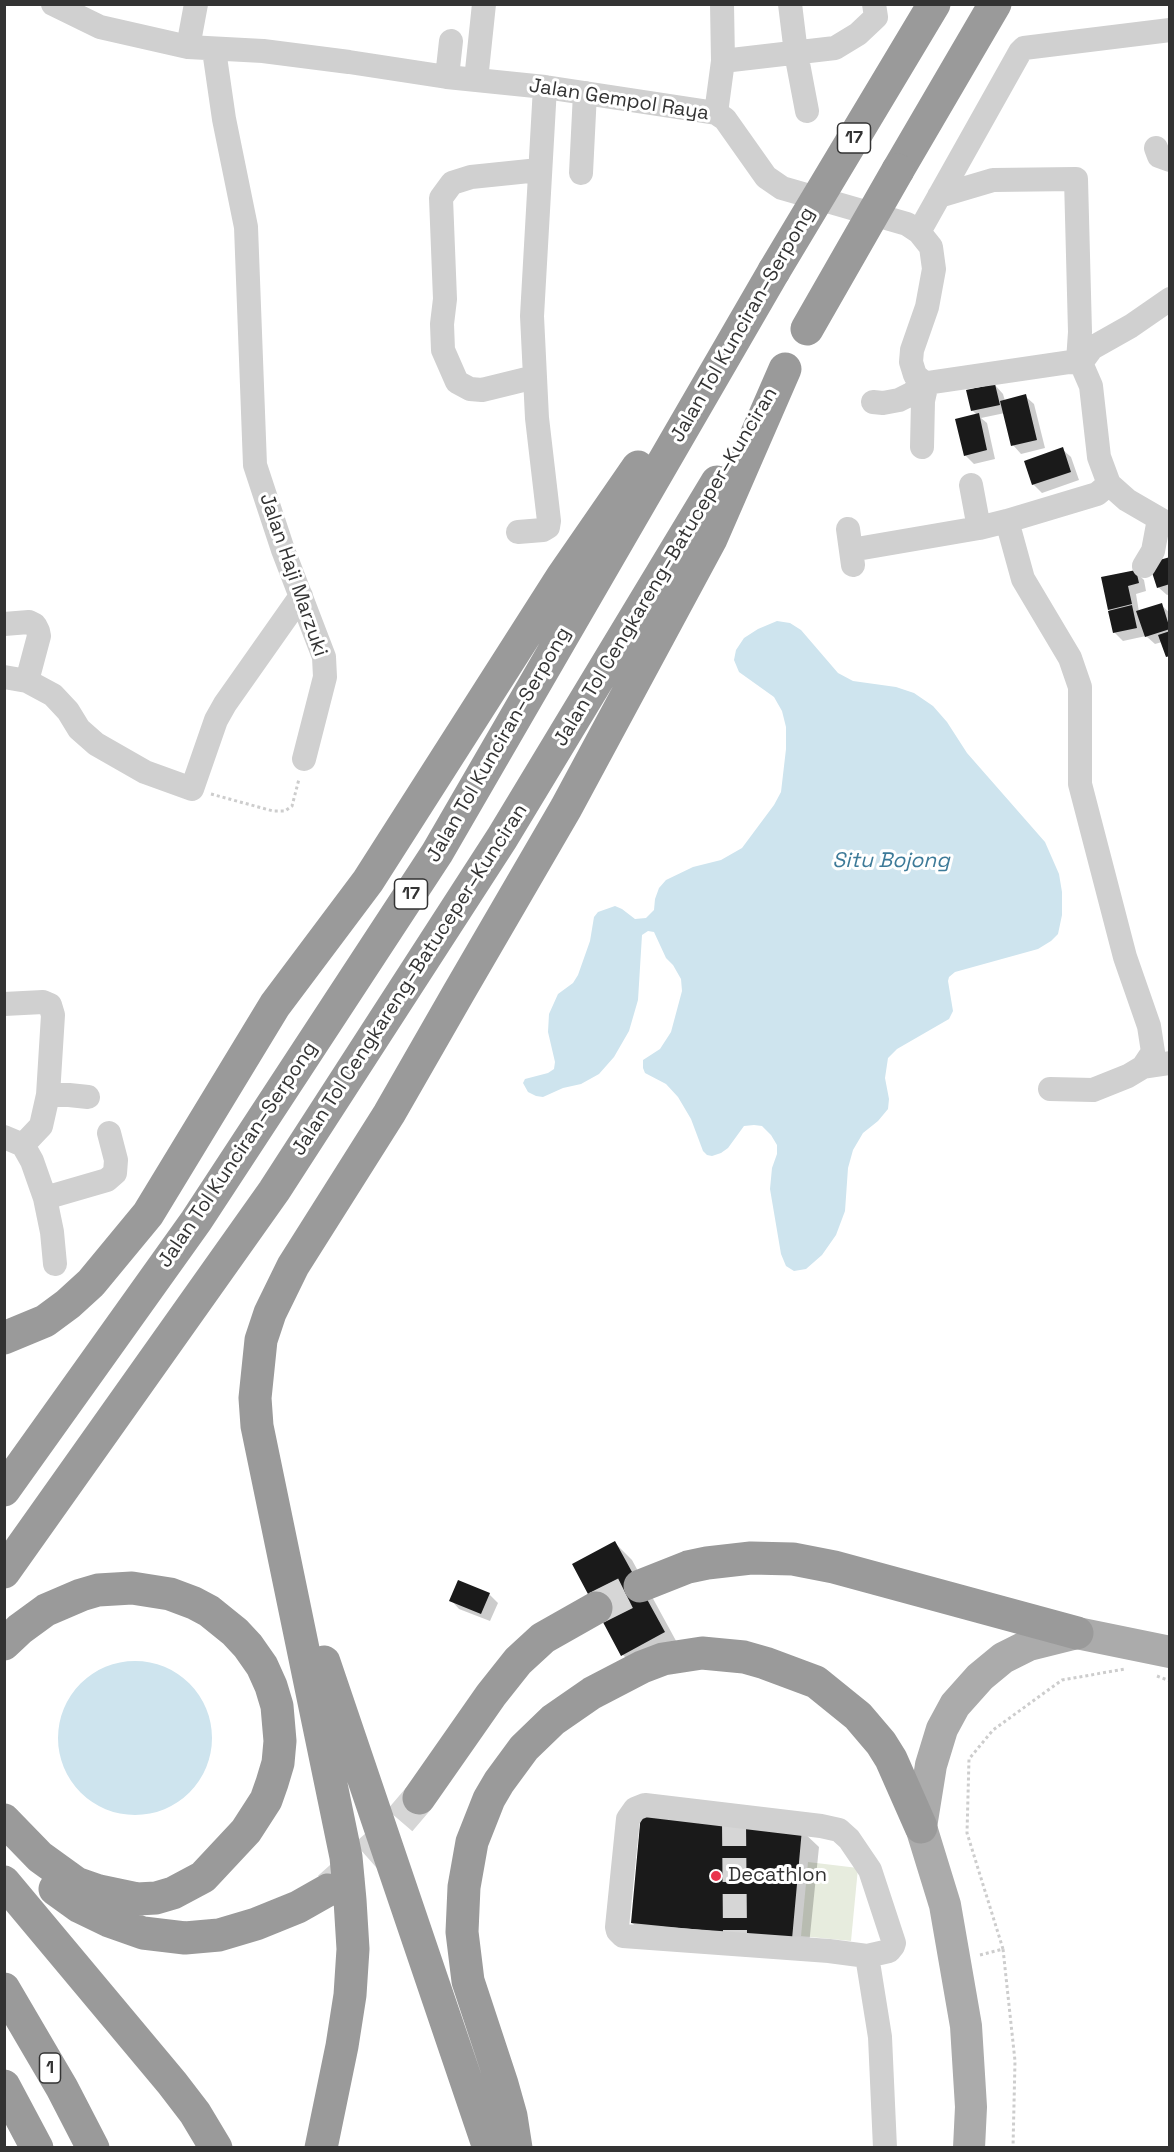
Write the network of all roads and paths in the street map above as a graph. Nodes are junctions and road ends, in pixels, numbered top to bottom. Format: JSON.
{"nodes":[{"id":1,"x":53,"y":4,"type":"edge"},
{"id":2,"x":196,"y":4,"type":"edge"},
{"id":3,"x":484,"y":4,"type":"edge"},
{"id":4,"x":722,"y":4,"type":"edge"},
{"id":5,"x":790,"y":4,"type":"edge"},
{"id":6,"x":874,"y":4,"type":"edge"},
{"id":7,"x":934,"y":4,"type":"edge"},
{"id":8,"x":995,"y":4,"type":"edge"},
{"id":9,"x":1170,"y":30,"type":"edge"},
{"id":10,"x":451,"y":41,"type":"dead end"},
{"id":11,"x":188,"y":47,"type":"junction"},
{"id":12,"x":214,"y":50,"type":"junction"},
{"id":13,"x":796,"y":53,"type":"junction"},
{"id":14,"x":723,"y":61,"type":"junction"},
{"id":15,"x":447,"y":77,"type":"junction"},
{"id":16,"x":476,"y":80,"type":"junction"},
{"id":17,"x":546,"y":87,"type":"junction"},
{"id":18,"x":585,"y":93,"type":"junction"},
{"id":19,"x":807,"y":111,"type":"dead end"},
{"id":20,"x":716,"y":113,"type":"junction"},
{"id":21,"x":539,"y":170,"type":"junction"},
{"id":22,"x":581,"y":173,"type":"dead end"},
{"id":23,"x":939,"y":196,"type":"junction"},
{"id":24,"x":919,"y":232,"type":"junction"},
{"id":25,"x":774,"y":271,"type":"junction"},
{"id":26,"x":1169,"y":300,"type":"edge"},
{"id":27,"x":1170,"y":306,"type":"edge"},
{"id":28,"x":1080,"y":362,"type":"junction"},
{"id":29,"x":785,"y":369,"type":"junction"},
{"id":30,"x":535,"y":377,"type":"junction"},
{"id":31,"x":925,"y":382,"type":"junction"},
{"id":32,"x":873,"y":402,"type":"dead end"},
{"id":33,"x":922,"y":447,"type":"dead end"},
{"id":34,"x":1109,"y":484,"type":"junction"},
{"id":35,"x":971,"y":485,"type":"dead end"},
{"id":36,"x":1007,"y":521,"type":"junction"},
{"id":37,"x":1164,"y":522,"type":"edge"},
{"id":38,"x":979,"y":528,"type":"junction"},
{"id":39,"x":518,"y":532,"type":"dead end"},
{"id":40,"x":850,"y":548,"type":"dead end"},
{"id":41,"x":1144,"y":566,"type":"dead end"},
{"id":42,"x":301,"y":596,"type":"junction"},
{"id":43,"x":4,"y":624,"type":"edge"},
{"id":44,"x":16,"y":679,"type":"edge"},
{"id":45,"x":304,"y":759,"type":"joint"},
{"id":46,"x":192,"y":789,"type":"junction"},
{"id":47,"x":4,"y":1004,"type":"edge"},
{"id":48,"x":1170,"y":1063,"type":"edge"},
{"id":49,"x":1143,"y":1067,"type":"junction"},
{"id":50,"x":1050,"y":1089,"type":"dead end"},
{"id":51,"x":48,"y":1095,"type":"junction"},
{"id":52,"x":88,"y":1097,"type":"dead end"},
{"id":53,"x":109,"y":1132,"type":"dead end"},
{"id":54,"x":14,"y":1141,"type":"edge"},
{"id":55,"x":45,"y":1198,"type":"junction"},
{"id":56,"x":55,"y":1264,"type":"dead end"},
{"id":57,"x":4,"y":1338,"type":"edge"},
{"id":58,"x":4,"y":1490,"type":"edge"},
{"id":59,"x":275,"y":1512,"type":"junction"},
{"id":60,"x":4,"y":1572,"type":"edge"},
{"id":61,"x":640,"y":1586,"type":"tunnel mouth"},
{"id":62,"x":596,"y":1608,"type":"tunnel mouth"},
{"id":63,"x":1077,"y":1633,"type":"junction"},
{"id":64,"x":4,"y":1644,"type":"edge"},
{"id":65,"x":1161,"y":1663,"type":"edge"},
{"id":66,"x":1134,"y":1667,"type":"dead end"},
{"id":67,"x":1170,"y":1681,"type":"edge"},
{"id":68,"x":418,"y":1798,"type":"tunnel mouth"},
{"id":69,"x":4,"y":1820,"type":"edge"},
{"id":70,"x":921,"y":1827,"type":"junction"},
{"id":71,"x":4,"y":1836,"type":"edge"},
{"id":72,"x":4,"y":1882,"type":"edge"},
{"id":73,"x":328,"y":1890,"type":"tunnel mouth"},
{"id":74,"x":1003,"y":1949,"type":"junction"},
{"id":75,"x":867,"y":1956,"type":"junction"},
{"id":76,"x":956,"y":1960,"type":"junction"},
{"id":77,"x":4,"y":1989,"type":"edge"},
{"id":78,"x":4,"y":2086,"type":"edge"},
{"id":79,"x":37,"y":2148,"type":"edge"},
{"id":80,"x":93,"y":2148,"type":"edge"},
{"id":81,"x":216,"y":2148,"type":"edge"},
{"id":82,"x":321,"y":2148,"type":"edge"},
{"id":83,"x":489,"y":2148,"type":"edge"},
{"id":84,"x":516,"y":2148,"type":"edge"},
{"id":85,"x":885,"y":2148,"type":"edge"},
{"id":86,"x":969,"y":2148,"type":"edge"},
{"id":87,"x":1013,"y":2148,"type":"edge"}],
"edges":[{"from":1,"to":11,"type":"street","name":"Jalan Gempol Raya"},
{"from":2,"to":11,"type":"street"},
{"from":3,"to":16,"type":"street"},
{"from":4,"to":14,"type":"street"},
{"from":5,"to":13,"type":"street"},
{"from":6,"to":13,"type":"street"},
{"from":7,"to":25,"type":"highway","name":"Jalan Tol Kunciran–Serpong","number":"17","bridge":true},
{"from":8,"to":29,"type":"highway","number":"17","bridge":true},
{"from":9,"to":23,"type":"street"},
{"from":10,"to":15,"type":"street"},
{"from":11,"to":12,"type":"street","name":"Jalan Gempol Raya"},
{"from":12,"to":15,"type":"street","name":"Jalan Gempol Raya"},
{"from":12,"to":42,"type":"street","name":"Jalan Haji Marzuki"},
{"from":13,"to":14,"type":"street"},
{"from":13,"to":19,"type":"street"},
{"from":14,"to":20,"type":"street"},
{"from":15,"to":16,"type":"street","name":"Jalan Gempol Raya"},
{"from":16,"to":17,"type":"street","name":"Jalan Gempol Raya"},
{"from":17,"to":18,"type":"street","name":"Jalan Gempol Raya"},
{"from":17,"to":21,"type":"street"},
{"from":18,"to":20,"type":"street","name":"Jalan Gempol Raya"},
{"from":18,"to":22,"type":"street"},
{"from":20,"to":24,"type":"street","name":"Jalan Gempol Raya"},
{"from":21,"to":30,"type":"street"},
{"from":21,"to":30,"type":"street"},
{"from":23,"to":24,"type":"street"},
{"from":23,"to":28,"type":"street"},
{"from":24,"to":31,"type":"street"},
{"from":25,"to":57,"type":"highway"},
{"from":25,"to":58,"type":"highway","name":"Jalan Tol Kunciran–Serpong","number":"17"},
{"from":26,"to":27,"type":"street"},
{"from":26,"to":28,"type":"street"},
{"from":28,"to":31,"type":"street"},
{"from":28,"to":34,"type":"street"},
{"from":29,"to":59,"type":"highway"},
{"from":29,"to":60,"type":"highway","name":"Jalan Tol Cengkareng–Batuceper–Kunciran","number":"17"},
{"from":30,"to":39,"type":"street"},
{"from":31,"to":32,"type":"street"},
{"from":31,"to":33,"type":"street"},
{"from":34,"to":36,"type":"street"},
{"from":34,"to":37,"type":"street"},
{"from":35,"to":38,"type":"street"},
{"from":36,"to":38,"type":"street"},
{"from":36,"to":49,"type":"street"},
{"from":37,"to":41,"type":"street"},
{"from":38,"to":40,"type":"street"},
{"from":42,"to":45,"type":"street","name":"Jalan Haji Marzuki"},
{"from":42,"to":46,"type":"street"},
{"from":43,"to":44,"type":"street"},
{"from":44,"to":46,"type":"street"},
{"from":45,"to":46,"type":"path"},
{"from":47,"to":51,"type":"street"},
{"from":48,"to":49,"type":"street"},
{"from":49,"to":50,"type":"street"},
{"from":51,"to":52,"type":"street"},
{"from":51,"to":54,"type":"street"},
{"from":53,"to":55,"type":"street"},
{"from":54,"to":55,"type":"street"},
{"from":55,"to":56,"type":"street"},
{"from":59,"to":82,"type":"highway"},
{"from":59,"to":83,"type":"highway"},
{"from":61,"to":63,"type":"highway"},
{"from":62,"to":68,"type":"highway"},
{"from":63,"to":65,"type":"main road"},
{"from":63,"to":70,"type":"main road"},
{"from":64,"to":69,"type":"highway"},
{"from":65,"to":67,"type":"path"},
{"from":66,"to":74,"type":"path"},
{"from":70,"to":76,"type":"main road"},
{"from":70,"to":84,"type":"highway"},
{"from":71,"to":73,"type":"highway"},
{"from":72,"to":81,"type":"highway"},
{"from":74,"to":76,"type":"path"},
{"from":74,"to":87,"type":"path"},
{"from":75,"to":75,"type":"street"},
{"from":75,"to":85,"type":"street"},
{"from":76,"to":86,"type":"main road"},
{"from":77,"to":80,"type":"highway","number":"1"},
{"from":78,"to":79,"type":"highway"}]}
